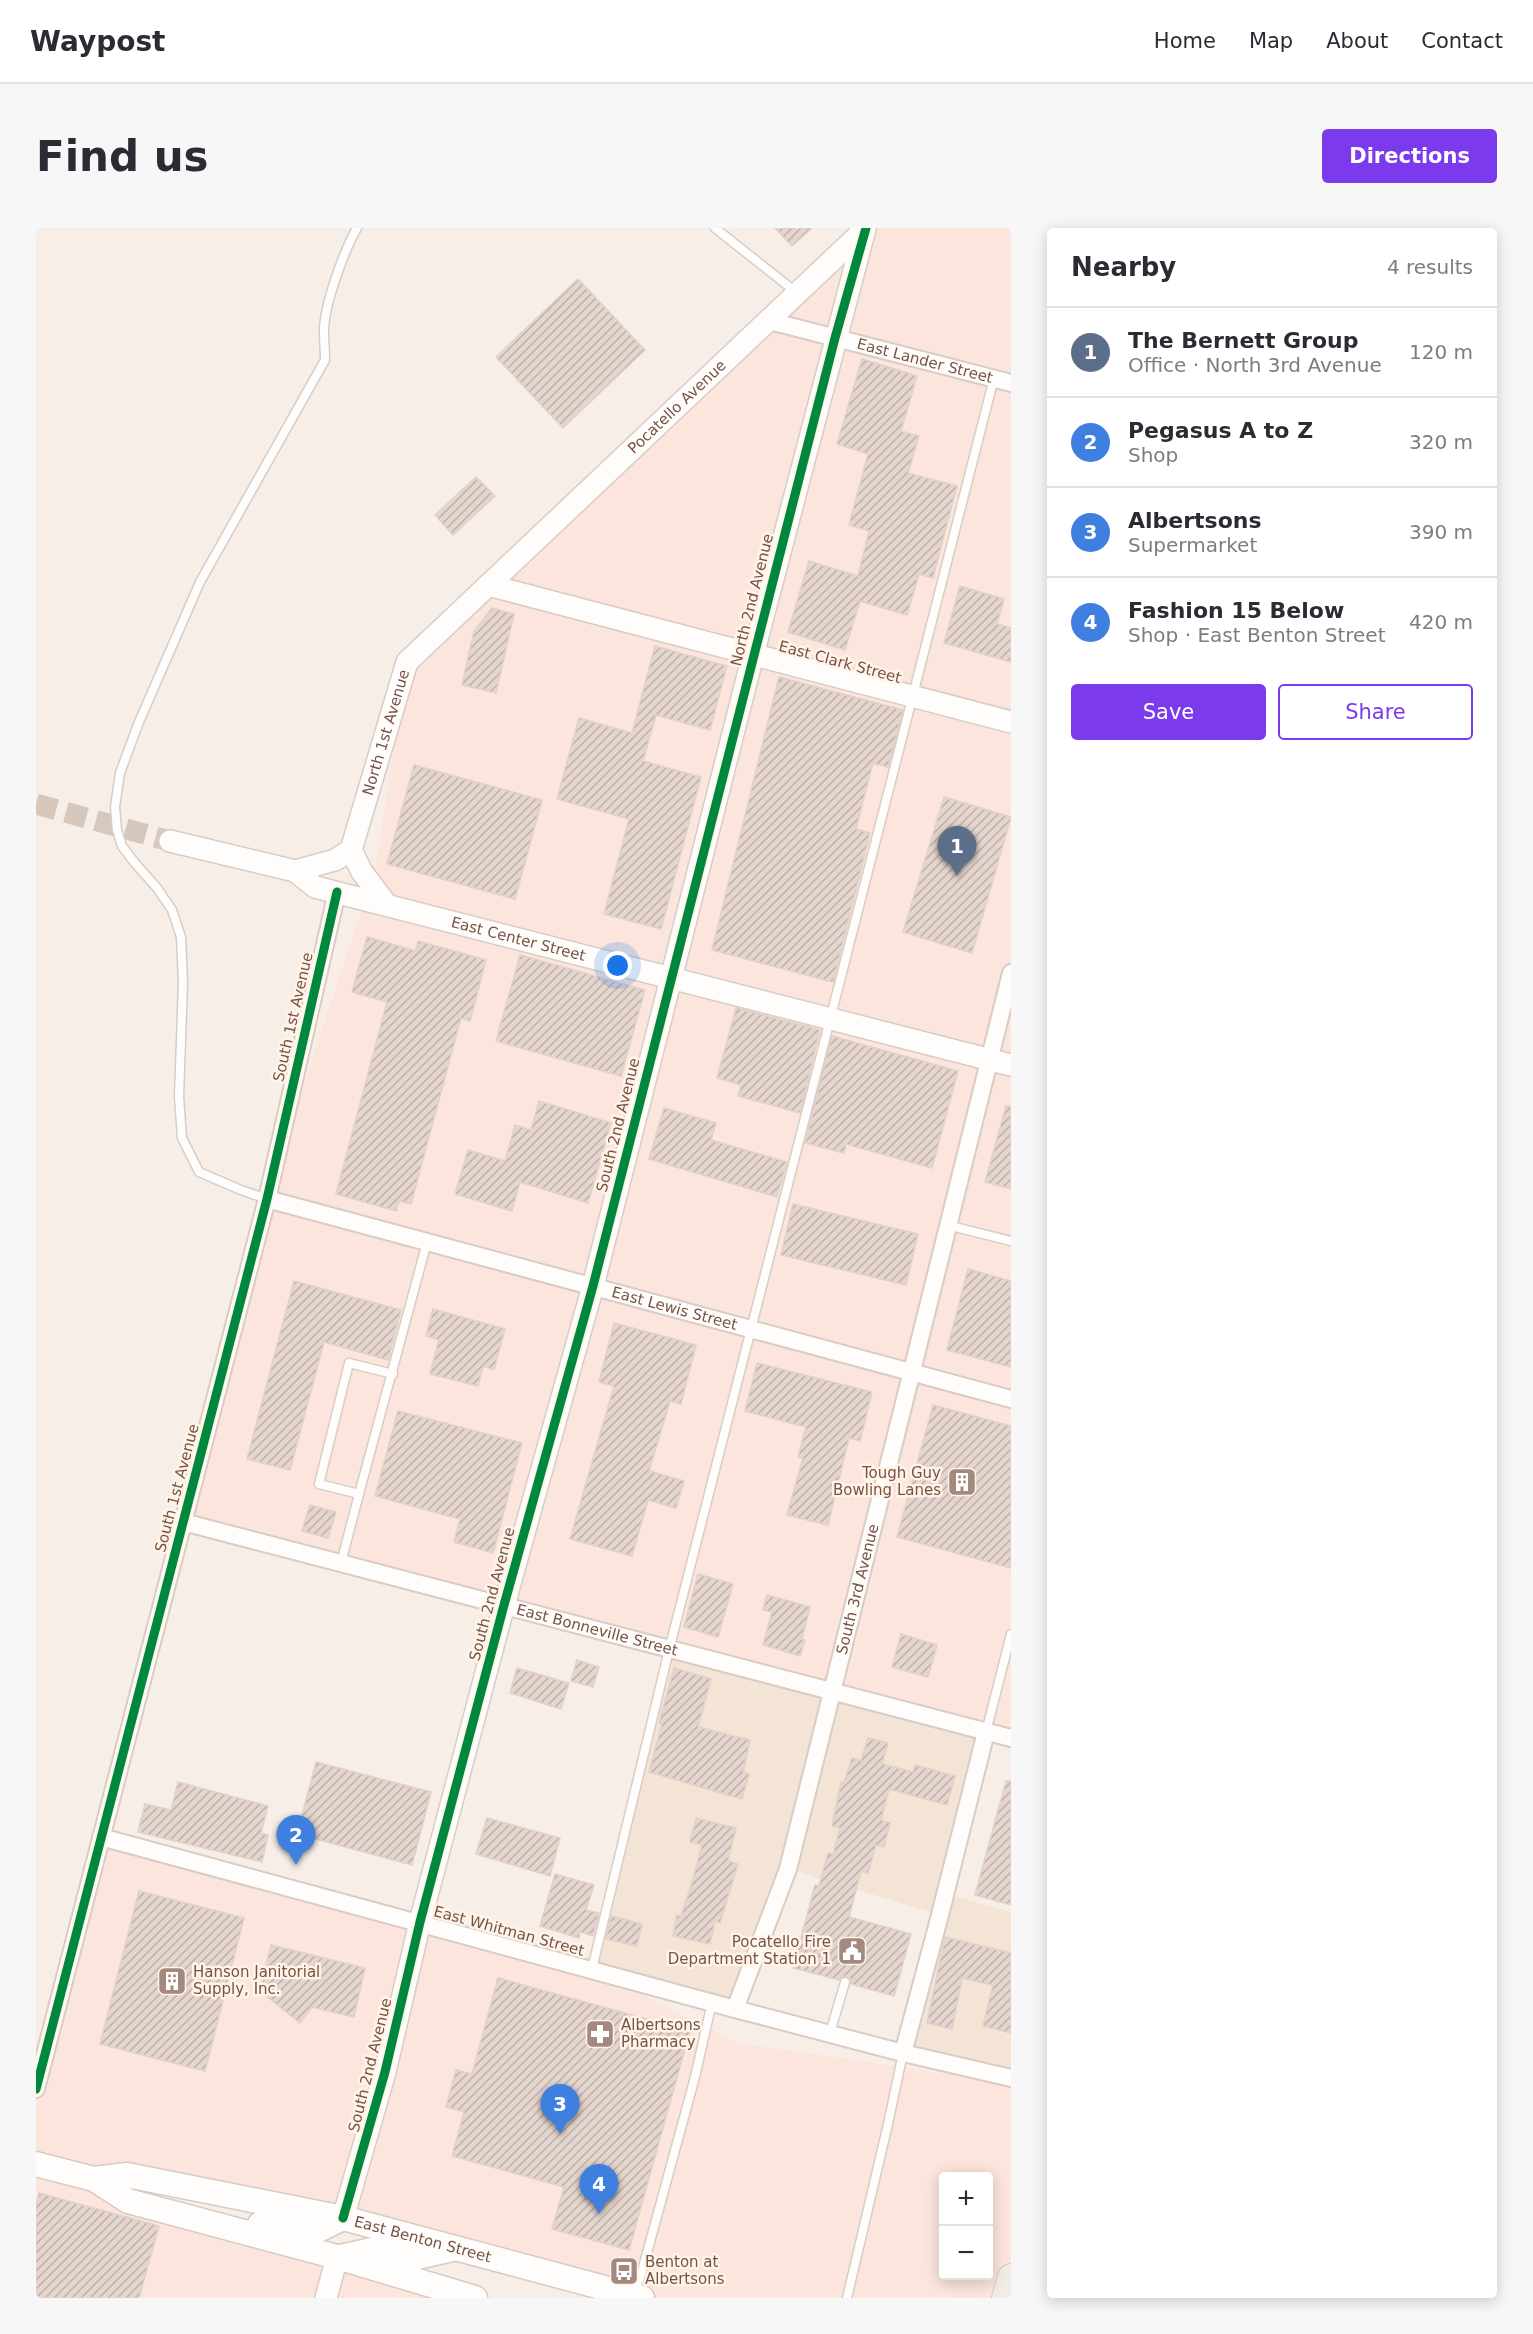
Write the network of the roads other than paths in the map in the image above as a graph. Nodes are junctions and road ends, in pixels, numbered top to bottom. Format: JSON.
{"nodes":[{"id":1,"x":357,"y":228,"type":"edge"},
{"id":2,"x":715,"y":228,"type":"edge"},
{"id":3,"x":865,"y":229,"type":"edge"},
{"id":4,"x":798,"y":294,"type":"junction"},
{"id":5,"x":770,"y":321,"type":"junction"},
{"id":6,"x":835,"y":338,"type":"junction"},
{"id":7,"x":994,"y":378,"type":"junction"},
{"id":8,"x":1011,"y":383,"type":"edge"},
{"id":9,"x":488,"y":585,"type":"junction"},
{"id":10,"x":753,"y":655,"type":"junction"},
{"id":11,"x":913,"y":697,"type":"junction"},
{"id":12,"x":1011,"y":722,"type":"edge"},
{"id":13,"x":170,"y":841,"type":"tunnel mouth"},
{"id":14,"x":351,"y":850,"type":"junction"},
{"id":15,"x":295,"y":870,"type":"junction"},
{"id":16,"x":337,"y":892,"type":"junction"},
{"id":17,"x":387,"y":904,"type":"junction"},
{"id":18,"x":1011,"y":973,"type":"edge"},
{"id":19,"x":670,"y":978,"type":"junction"},
{"id":20,"x":830,"y":1019,"type":"junction"},
{"id":21,"x":988,"y":1060,"type":"junction"},
{"id":22,"x":1011,"y":1065,"type":"edge"},
{"id":23,"x":267,"y":1199,"type":"junction"},
{"id":24,"x":947,"y":1225,"type":"junction"},
{"id":25,"x":1011,"y":1241,"type":"edge"},
{"id":26,"x":427,"y":1242,"type":"junction"},
{"id":27,"x":593,"y":1287,"type":"junction"},
{"id":28,"x":751,"y":1329,"type":"junction"},
{"id":29,"x":911,"y":1372,"type":"junction"},
{"id":30,"x":393,"y":1374,"type":"junction"},
{"id":31,"x":1011,"y":1399,"type":"edge"},
{"id":32,"x":359,"y":1494,"type":"junction"},
{"id":33,"x":183,"y":1522,"type":"junction"},
{"id":34,"x":341,"y":1563,"type":"junction"},
{"id":35,"x":504,"y":1605,"type":"junction"},
{"id":36,"x":1011,"y":1634,"type":"edge"},
{"id":37,"x":669,"y":1650,"type":"junction"},
{"id":38,"x":832,"y":1690,"type":"junction"},
{"id":39,"x":986,"y":1732,"type":"junction"},
{"id":40,"x":1011,"y":1738,"type":"edge"},
{"id":41,"x":101,"y":1837,"type":"junction"},
{"id":42,"x":420,"y":1922,"type":"junction"},
{"id":43,"x":592,"y":1969,"type":"junction"},
{"id":44,"x":845,"y":1982,"type":"dead end"},
{"id":45,"x":712,"y":2002,"type":"junction"},
{"id":46,"x":735,"y":2009,"type":"junction"},
{"id":47,"x":830,"y":2033,"type":"junction"},
{"id":48,"x":903,"y":2053,"type":"junction"},
{"id":49,"x":1011,"y":2078,"type":"edge"},
{"id":50,"x":36,"y":2089,"type":"edge"},
{"id":51,"x":36,"y":2164,"type":"edge"},
{"id":52,"x":94,"y":2179,"type":"junction"},
{"id":53,"x":343,"y":2218,"type":"junction"},
{"id":54,"x":236,"y":2230,"type":"junction"},
{"id":55,"x":455,"y":2248,"type":"junction"},
{"id":56,"x":337,"y":2257,"type":"junction"},
{"id":57,"x":1011,"y":2277,"type":"edge"},
{"id":58,"x":637,"y":2296,"type":"edge"},
{"id":59,"x":326,"y":2298,"type":"edge"},
{"id":60,"x":475,"y":2298,"type":"edge"},
{"id":61,"x":847,"y":2298,"type":"edge"},
{"id":62,"x":1005,"y":2298,"type":"edge"}],
"edges":[{"from":1,"to":23,"type":"lane"},
{"from":2,"to":4,"type":"lane"},
{"from":3,"to":4,"type":"street","name":"Pocatello Avenue"},
{"from":3,"to":6,"type":"street","name":"North 2nd Avenue"},
{"from":4,"to":5,"type":"street","name":"Pocatello Avenue"},
{"from":5,"to":6,"type":"street","name":"East Lander Street"},
{"from":5,"to":9,"type":"street","name":"Pocatello Avenue"},
{"from":6,"to":7,"type":"street","name":"East Lander Street"},
{"from":6,"to":10,"type":"street","name":"North 2nd Avenue"},
{"from":7,"to":8,"type":"street","name":"East Lander Street"},
{"from":7,"to":11,"type":"lane"},
{"from":9,"to":10,"type":"street","name":"East Clark Street"},
{"from":9,"to":14,"type":"street","name":"North 1st Avenue"},
{"from":10,"to":11,"type":"street","name":"East Clark Street"},
{"from":10,"to":19,"type":"street","name":"North 2nd Avenue"},
{"from":11,"to":12,"type":"street","name":"East Clark Street"},
{"from":11,"to":20,"type":"lane"},
{"from":13,"to":15,"type":"street","name":"East Center Street"},
{"from":14,"to":15,"type":"street"},
{"from":14,"to":17,"type":"street"},
{"from":15,"to":16,"type":"street","name":"East Center Street"},
{"from":16,"to":17,"type":"street","name":"East Center Street"},
{"from":16,"to":23,"type":"street","name":"South 1st Avenue"},
{"from":17,"to":19,"type":"street","name":"East Center Street"},
{"from":18,"to":21,"type":"street","name":"South 3rd Avenue"},
{"from":19,"to":20,"type":"street","name":"East Center Street"},
{"from":19,"to":27,"type":"street","name":"South 2nd Avenue"},
{"from":20,"to":21,"type":"street","name":"East Center Street"},
{"from":20,"to":28,"type":"lane"},
{"from":21,"to":22,"type":"street","name":"East Center Street"},
{"from":21,"to":24,"type":"street","name":"South 3rd Avenue"},
{"from":23,"to":26,"type":"street","name":"East Lewis Street"},
{"from":23,"to":33,"type":"street","name":"South 1st Avenue"},
{"from":24,"to":25,"type":"lane"},
{"from":24,"to":29,"type":"street","name":"South 3rd Avenue"},
{"from":26,"to":27,"type":"street","name":"East Lewis Street"},
{"from":26,"to":30,"type":"lane"},
{"from":27,"to":28,"type":"street","name":"East Lewis Street"},
{"from":27,"to":35,"type":"street","name":"South 2nd Avenue"},
{"from":28,"to":29,"type":"street","name":"East Lewis Street"},
{"from":28,"to":37,"type":"lane"},
{"from":29,"to":31,"type":"street","name":"East Lewis Street"},
{"from":29,"to":38,"type":"street","name":"South 3rd Avenue"},
{"from":30,"to":32,"type":"lane"},
{"from":30,"to":32,"type":"lane"},
{"from":32,"to":34,"type":"lane"},
{"from":33,"to":34,"type":"street","name":"East Bonneville Street"},
{"from":33,"to":41,"type":"street","name":"South 1st Avenue"},
{"from":34,"to":35,"type":"street","name":"East Bonneville Street"},
{"from":35,"to":37,"type":"street","name":"East Bonneville Street"},
{"from":35,"to":42,"type":"street","name":"South 2nd Avenue"},
{"from":36,"to":39,"type":"lane"},
{"from":37,"to":38,"type":"street","name":"East Bonneville Street"},
{"from":37,"to":43,"type":"lane"},
{"from":38,"to":39,"type":"street","name":"East Bonneville Street"},
{"from":38,"to":46,"type":"street","name":"South 3rd Avenue"},
{"from":39,"to":40,"type":"street","name":"East Bonneville Street"},
{"from":39,"to":48,"type":"street"},
{"from":41,"to":42,"type":"street","name":"East Whitman Street"},
{"from":41,"to":50,"type":"street","name":"South 1st Avenue"},
{"from":42,"to":43,"type":"street","name":"East Whitman Street"},
{"from":42,"to":53,"type":"street","name":"South 2nd Avenue"},
{"from":43,"to":45,"type":"street","name":"East Whitman Street"},
{"from":44,"to":47,"type":"lane"},
{"from":45,"to":46,"type":"street","name":"East Whitman Street"},
{"from":45,"to":58,"type":"lane"},
{"from":46,"to":47,"type":"street","name":"East Whitman Street"},
{"from":47,"to":48,"type":"street","name":"East Whitman Street"},
{"from":48,"to":49,"type":"street","name":"East Whitman Street"},
{"from":48,"to":61,"type":"lane"},
{"from":51,"to":52,"type":"main road","name":"East Benton Street"},
{"from":52,"to":53,"type":"main road","name":"East Benton Street"},
{"from":52,"to":54,"type":"main road","name":"East Benton Street"},
{"from":53,"to":54,"type":"main road"},
{"from":53,"to":55,"type":"main road","name":"East Benton Street"},
{"from":54,"to":56,"type":"main road","name":"East Benton Street"},
{"from":55,"to":56,"type":"main road"},
{"from":55,"to":58,"type":"main road","name":"East Benton Street"},
{"from":56,"to":59,"type":"street"},
{"from":56,"to":60,"type":"main road","name":"East Benton Street"},
{"from":57,"to":62,"type":"main road"}]}
